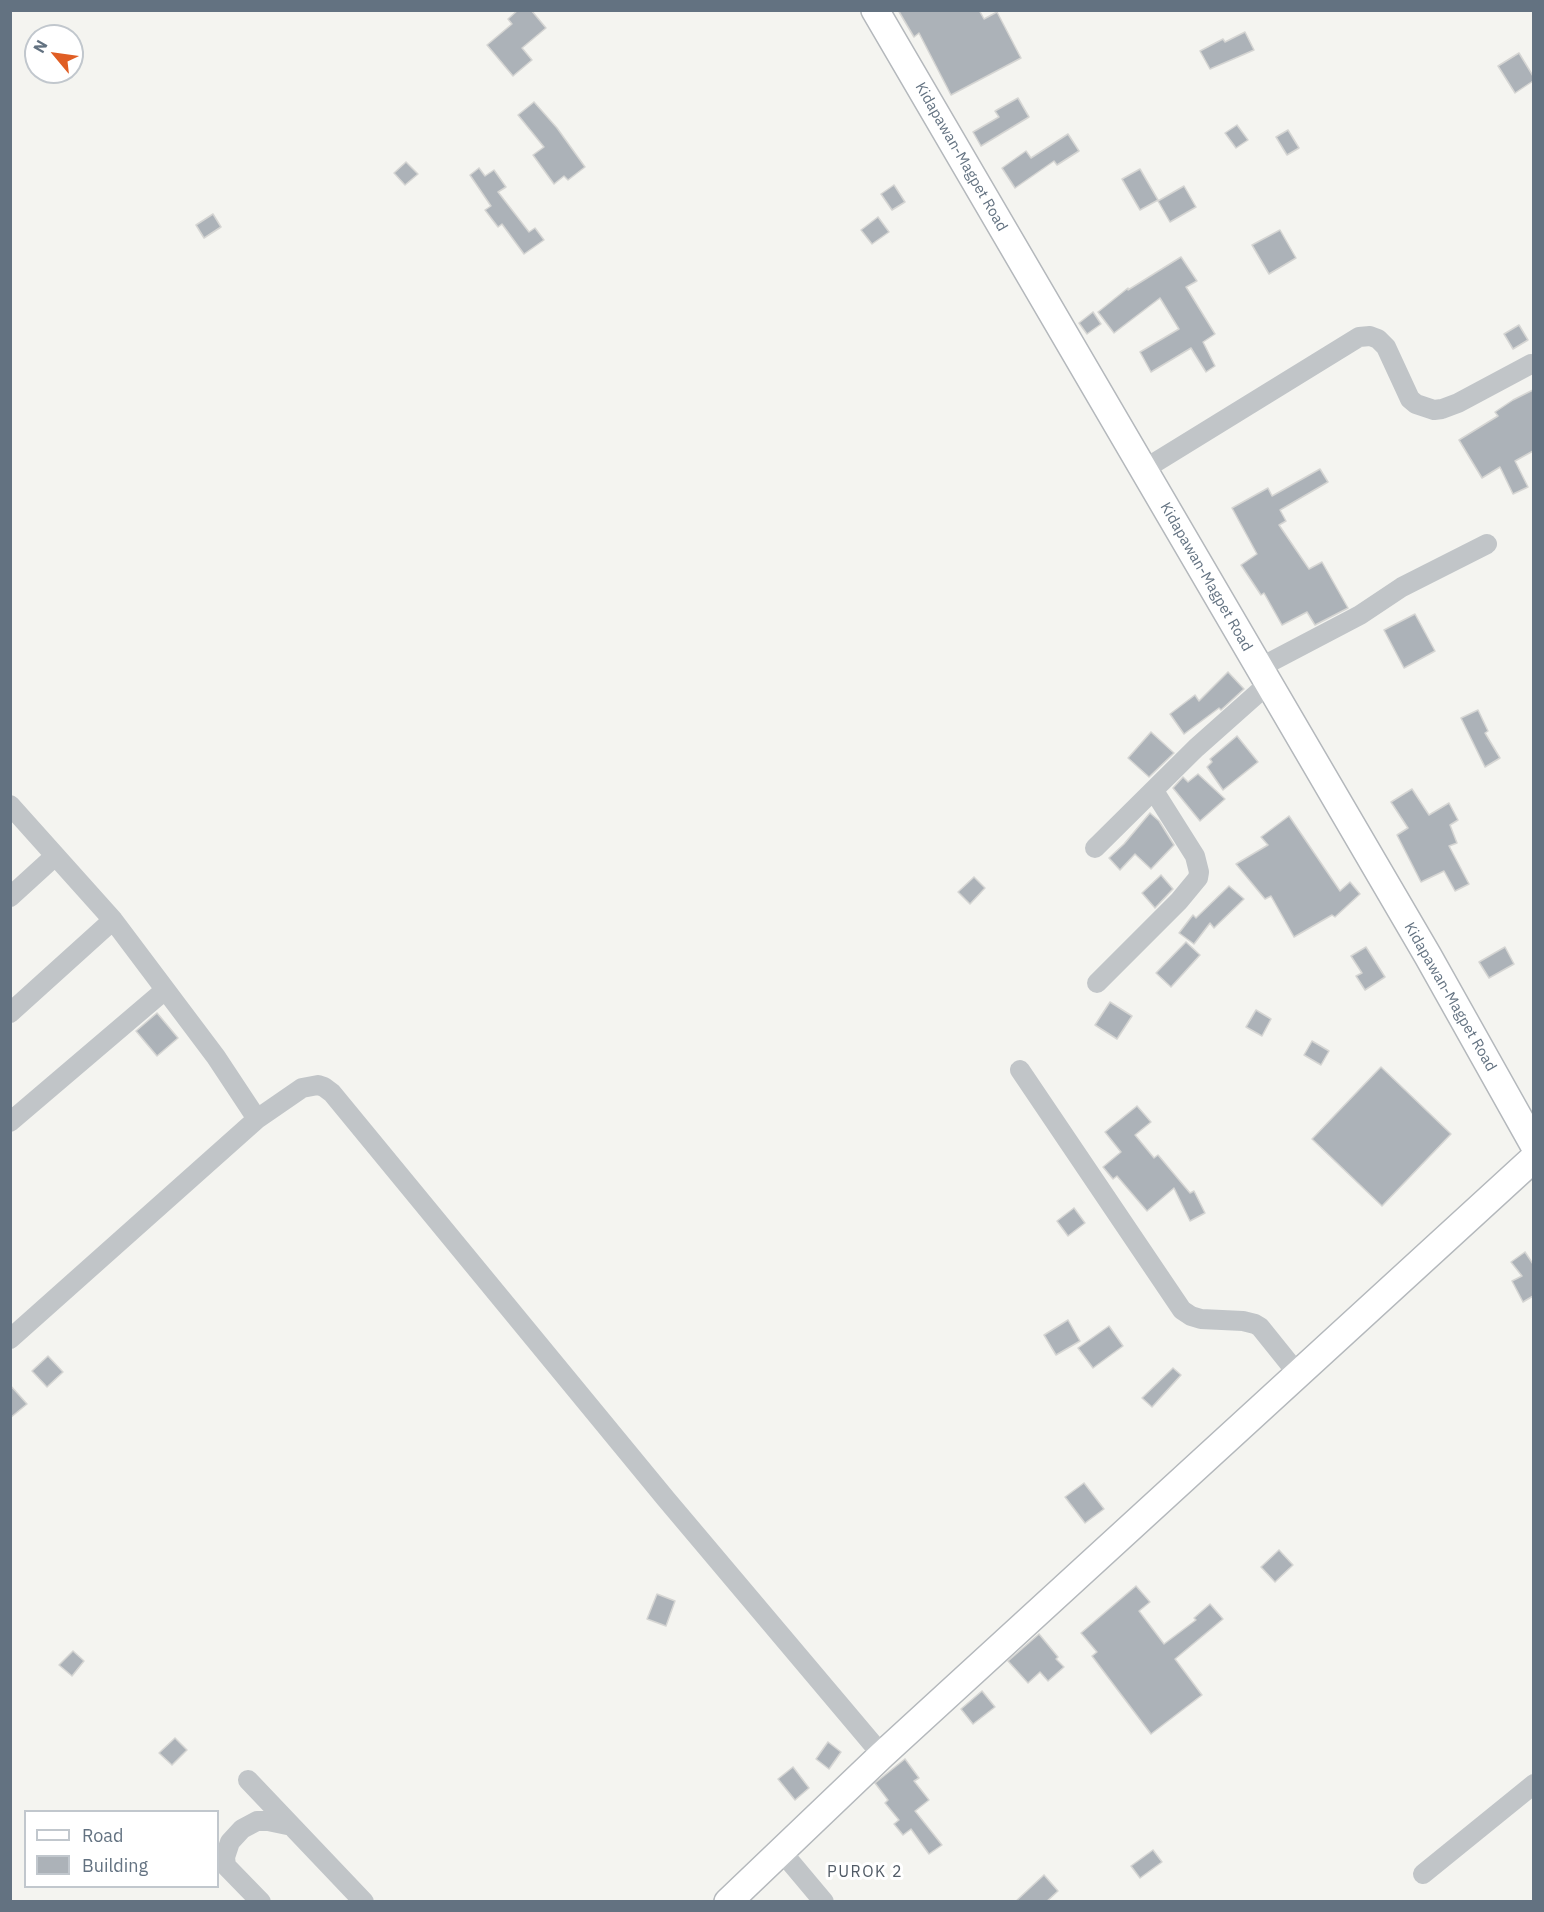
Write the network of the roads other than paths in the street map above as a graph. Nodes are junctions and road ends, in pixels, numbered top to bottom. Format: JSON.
{"nodes":[{"id":1,"x":875,"y":10,"type":"edge"},
{"id":2,"x":1531,"y":364,"type":"dead end"},
{"id":3,"x":1143,"y":470,"type":"junction"},
{"id":4,"x":1487,"y":544,"type":"dead end"},
{"id":5,"x":1264,"y":676,"type":"junction"},
{"id":6,"x":1154,"y":791,"type":"junction"},
{"id":7,"x":10,"y":805,"type":"edge"},
{"id":8,"x":1095,"y":848,"type":"dead end"},
{"id":9,"x":56,"y":856,"type":"junction"},
{"id":10,"x":10,"y":897,"type":"edge"},
{"id":11,"x":113,"y":920,"type":"junction"},
{"id":12,"x":1096,"y":983,"type":"dead end"},
{"id":13,"x":165,"y":990,"type":"junction"},
{"id":14,"x":10,"y":1013,"type":"edge"},
{"id":15,"x":1020,"y":1070,"type":"dead end"},
{"id":16,"x":257,"y":1119,"type":"junction"},
{"id":17,"x":10,"y":1122,"type":"edge"},
{"id":18,"x":1533,"y":1145,"type":"edge"},
{"id":19,"x":1533,"y":1158,"type":"edge"},
{"id":20,"x":10,"y":1339,"type":"edge"},
{"id":21,"x":1297,"y":1373,"type":"junction"},
{"id":22,"x":882,"y":1755,"type":"junction"},
{"id":23,"x":248,"y":1780,"type":"dead end"},
{"id":24,"x":1533,"y":1784,"type":"edge"},
{"id":25,"x":292,"y":1826,"type":"junction"},
{"id":26,"x":782,"y":1852,"type":"junction"},
{"id":27,"x":1423,"y":1874,"type":"dead end"},
{"id":28,"x":261,"y":1902,"type":"edge"},
{"id":29,"x":364,"y":1902,"type":"edge"},
{"id":30,"x":728,"y":1902,"type":"edge"},
{"id":31,"x":824,"y":1902,"type":"edge"}],
"edges":[{"from":1,"to":3,"type":"main road","name":"Kidapawan-Magpet Road"},
{"from":2,"to":3,"type":"street"},
{"from":3,"to":5,"type":"main road","name":"Kidapawan-Magpet Road"},
{"from":4,"to":5,"type":"street"},
{"from":5,"to":6,"type":"street"},
{"from":5,"to":18,"type":"main road","name":"Kidapawan-Magpet Road"},
{"from":6,"to":8,"type":"street"},
{"from":6,"to":12,"type":"street"},
{"from":7,"to":9,"type":"street"},
{"from":9,"to":10,"type":"street"},
{"from":9,"to":11,"type":"street"},
{"from":11,"to":13,"type":"street"},
{"from":11,"to":14,"type":"street"},
{"from":13,"to":16,"type":"street"},
{"from":13,"to":17,"type":"street"},
{"from":15,"to":21,"type":"street"},
{"from":16,"to":20,"type":"street"},
{"from":16,"to":22,"type":"street"},
{"from":19,"to":21,"type":"main road"},
{"from":21,"to":22,"type":"main road"},
{"from":22,"to":26,"type":"main road"},
{"from":23,"to":25,"type":"street"},
{"from":24,"to":27,"type":"street"},
{"from":25,"to":28,"type":"street"},
{"from":25,"to":29,"type":"street"},
{"from":26,"to":30,"type":"main road"},
{"from":26,"to":31,"type":"street"}]}
